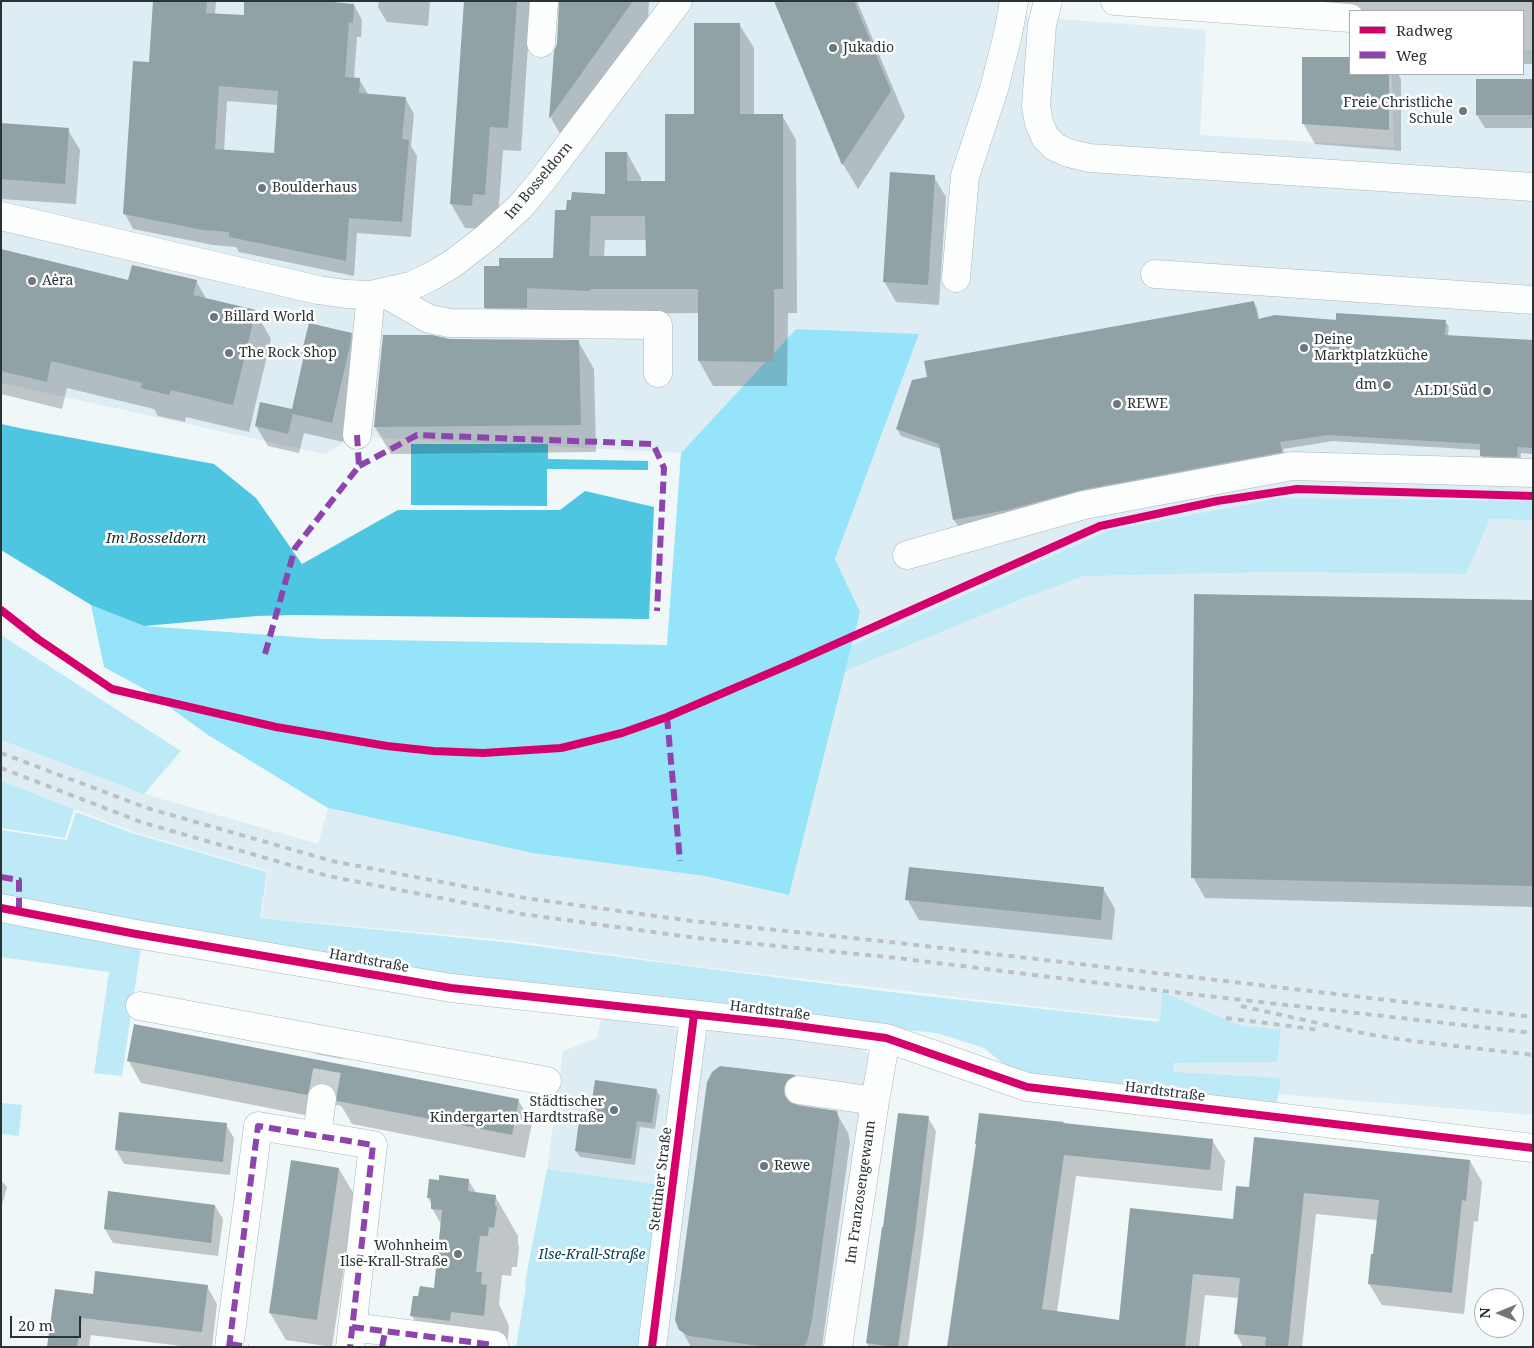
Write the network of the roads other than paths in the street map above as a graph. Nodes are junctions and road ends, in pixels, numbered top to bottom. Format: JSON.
{"nodes":[{"id":1,"x":544,"y":1,"type":"edge"},
{"id":2,"x":678,"y":1,"type":"edge"},
{"id":3,"x":1014,"y":1,"type":"edge"},
{"id":4,"x":1048,"y":1,"type":"edge"},
{"id":5,"x":1116,"y":1,"type":"edge"},
{"id":6,"x":1349,"y":18,"type":"edge"},
{"id":7,"x":541,"y":43,"type":"dead end"},
{"id":8,"x":1533,"y":187,"type":"edge"},
{"id":9,"x":1,"y":216,"type":"edge"},
{"id":10,"x":1155,"y":274,"type":"dead end"},
{"id":11,"x":956,"y":278,"type":"dead end"},
{"id":12,"x":378,"y":294,"type":"junction"},
{"id":13,"x":1533,"y":300,"type":"edge"},
{"id":14,"x":658,"y":373,"type":"dead end"},
{"id":15,"x":358,"y":435,"type":"dead end"},
{"id":16,"x":1533,"y":473,"type":"edge"},
{"id":17,"x":907,"y":555,"type":"dead end"},
{"id":18,"x":1,"y":908,"type":"edge"},
{"id":19,"x":140,"y":1006,"type":"dead end"},
{"id":20,"x":694,"y":1015,"type":"junction"},
{"id":21,"x":886,"y":1038,"type":"junction"},
{"id":22,"x":547,"y":1081,"type":"dead end"},
{"id":23,"x":799,"y":1090,"type":"dead end"},
{"id":24,"x":322,"y":1098,"type":"tunnel mouth"},
{"id":25,"x":875,"y":1101,"type":"junction"},
{"id":26,"x":317,"y":1135,"type":"junction"},
{"id":27,"x":1533,"y":1148,"type":"edge"},
{"id":28,"x":351,"y":1337,"type":"edge"},
{"id":29,"x":383,"y":1339,"type":"edge"},
{"id":30,"x":494,"y":1345,"type":"dead end"},
{"id":31,"x":236,"y":1346,"type":"edge"},
{"id":32,"x":652,"y":1347,"type":"edge"},
{"id":33,"x":838,"y":1347,"type":"edge"}],
"edges":[{"from":1,"to":7,"type":"street"},
{"from":2,"to":12,"type":"street","name":"Im Bosseldorn"},
{"from":3,"to":11,"type":"street"},
{"from":4,"to":8,"type":"street"},
{"from":5,"to":6,"type":"street"},
{"from":9,"to":12,"type":"street","name":"Im Bosseldorn"},
{"from":10,"to":13,"type":"street"},
{"from":12,"to":14,"type":"street"},
{"from":12,"to":15,"type":"street"},
{"from":16,"to":17,"type":"street"},
{"from":18,"to":20,"type":"street","name":"Hardtstraße"},
{"from":19,"to":22,"type":"street"},
{"from":20,"to":21,"type":"street","name":"Hardtstraße"},
{"from":20,"to":32,"type":"street","name":"Stettiner Straße"},
{"from":21,"to":25,"type":"street","name":"Im Franzosengewann"},
{"from":21,"to":27,"type":"street","name":"Hardtstraße"},
{"from":23,"to":25,"type":"street"},
{"from":24,"to":26,"type":"street"},
{"from":25,"to":33,"type":"street","name":"Im Franzosengewann"},
{"from":26,"to":28,"type":"street"},
{"from":26,"to":31,"type":"street"},
{"from":28,"to":29,"type":"street"},
{"from":29,"to":30,"type":"street"}]}
